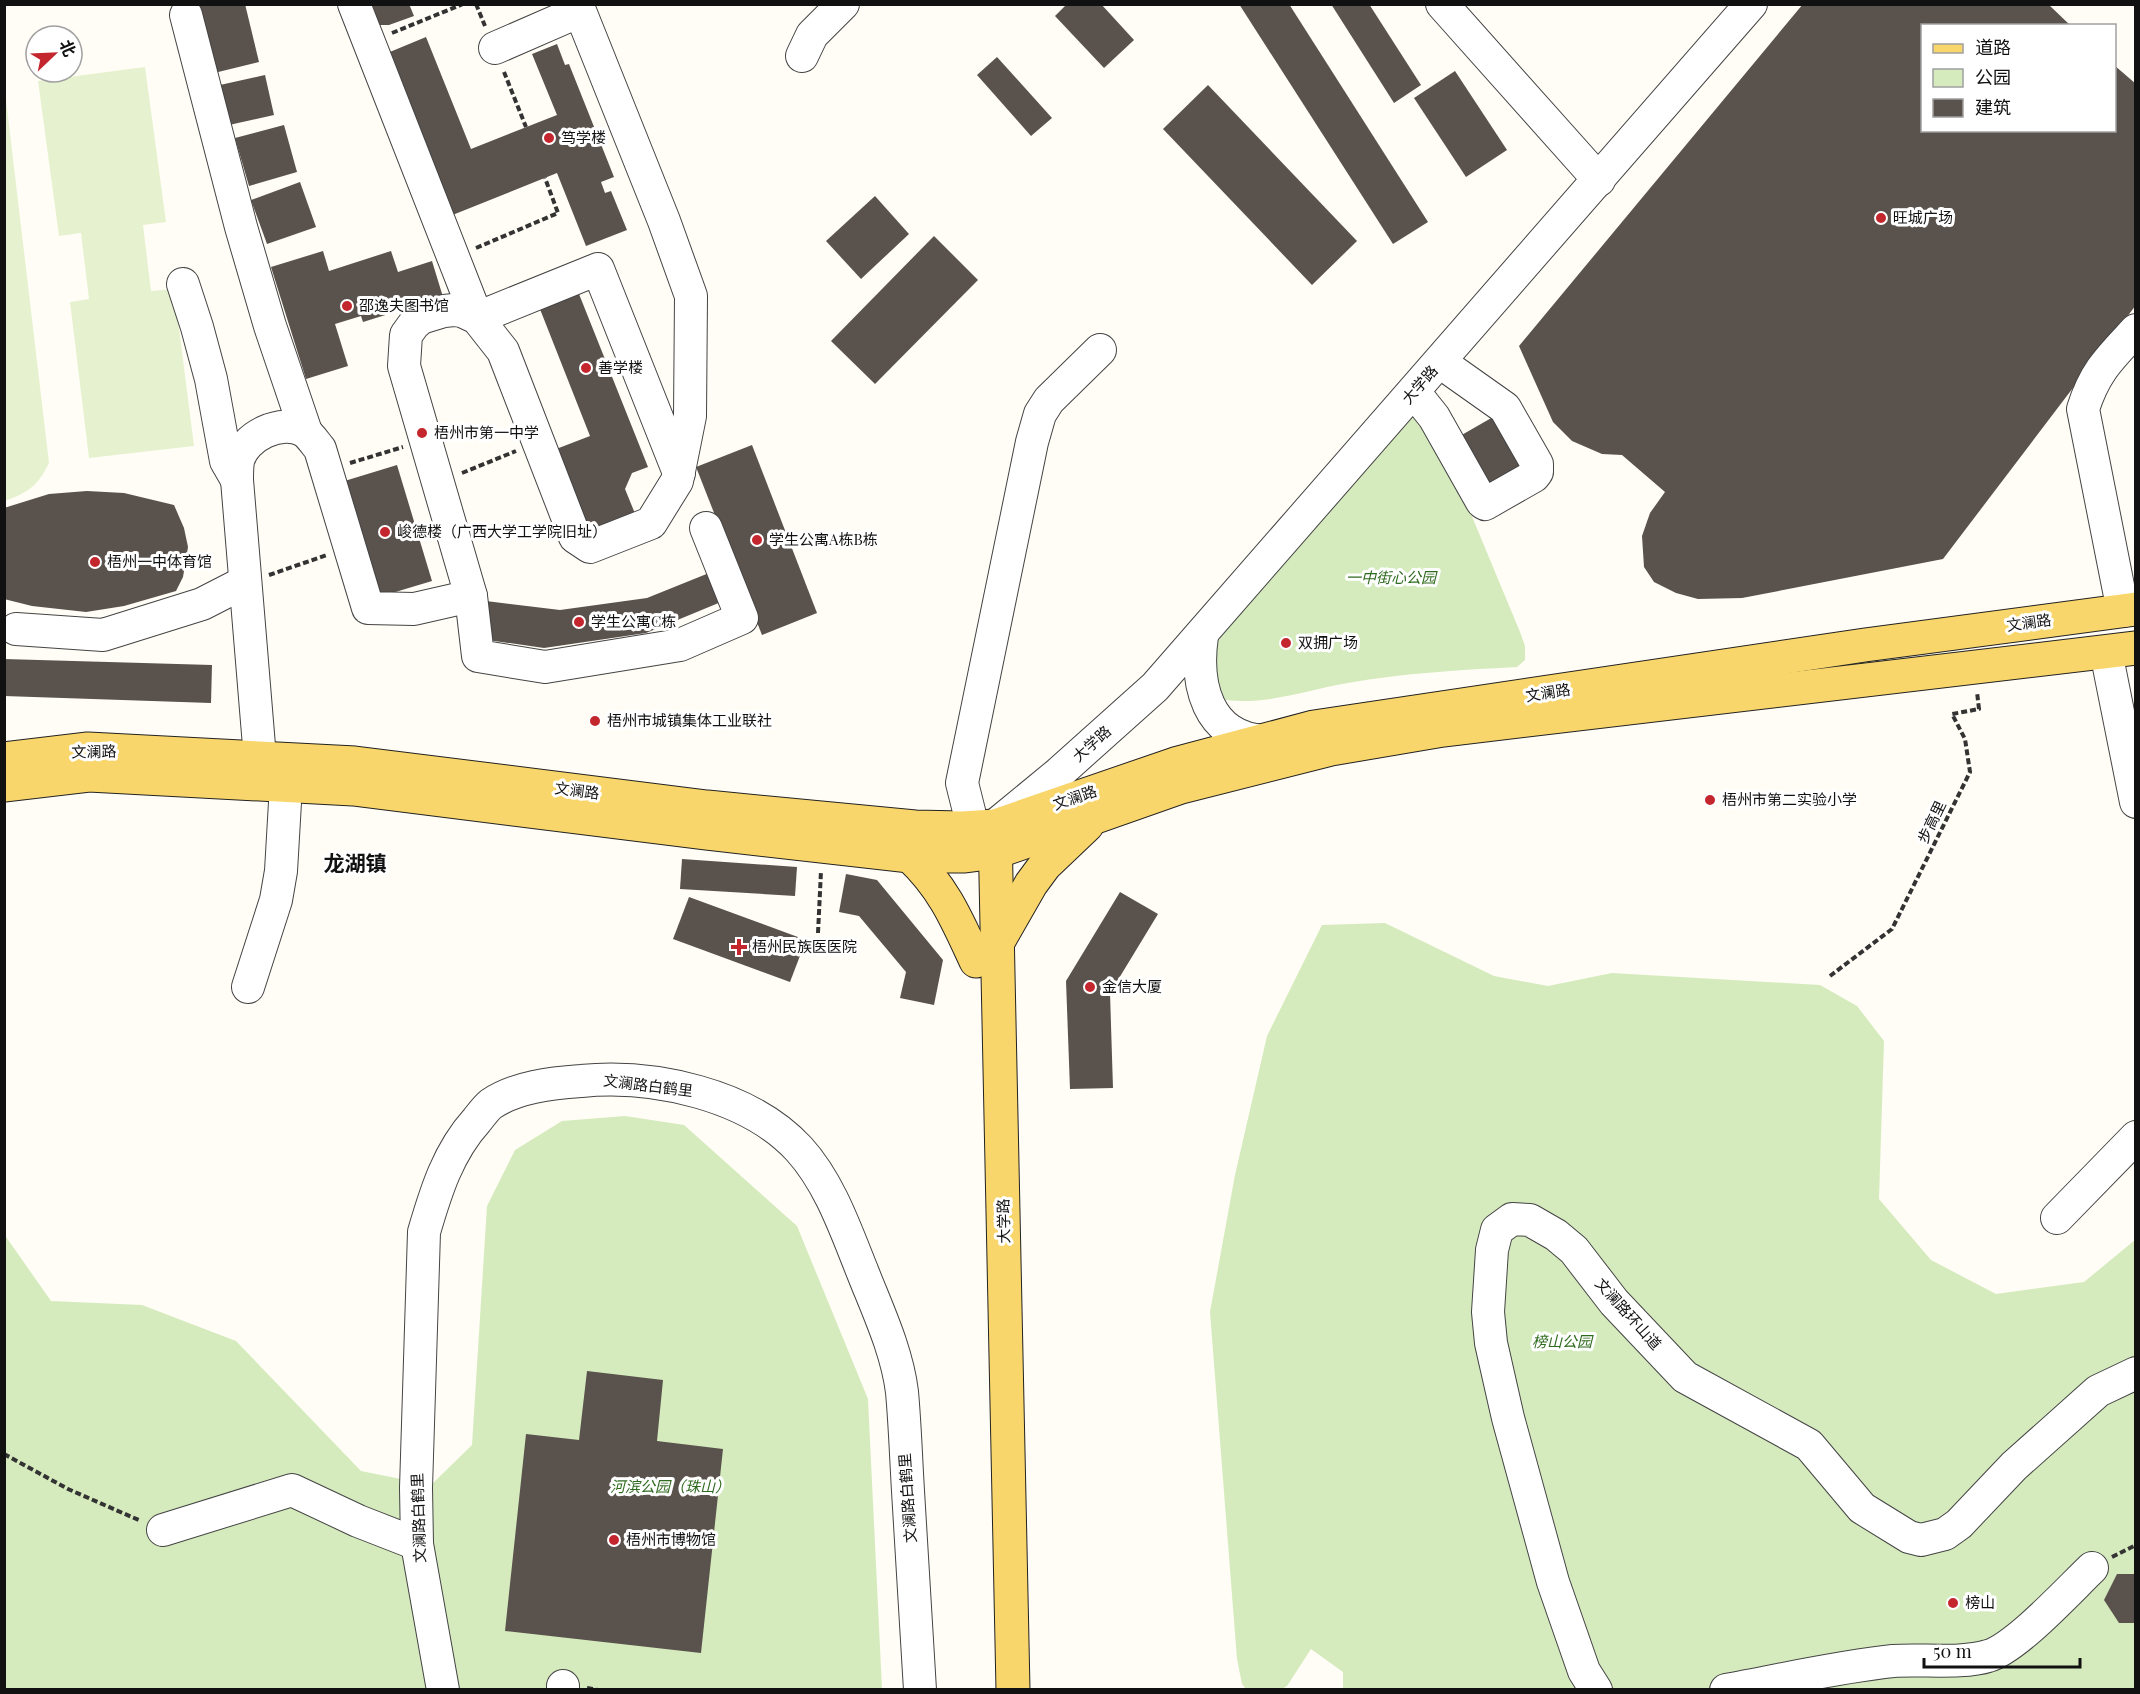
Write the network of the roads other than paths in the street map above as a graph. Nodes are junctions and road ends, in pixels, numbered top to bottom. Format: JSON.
{"nodes":[{"id":1,"x":354,"y":4,"type":"edge"},
{"id":2,"x":843,"y":4,"type":"edge"},
{"id":3,"x":1442,"y":4,"type":"edge"},
{"id":4,"x":1751,"y":4,"type":"edge"},
{"id":5,"x":186,"y":15,"type":"dead end"},
{"id":6,"x":495,"y":48,"type":"road end"},
{"id":7,"x":802,"y":56,"type":"dead end"},
{"id":8,"x":1599,"y":180,"type":"junction"},
{"id":9,"x":183,"y":284,"type":"dead end"},
{"id":10,"x":477,"y":318,"type":"junction"},
{"id":11,"x":2136,"y":330,"type":"edge"},
{"id":12,"x":1100,"y":350,"type":"dead end"},
{"id":13,"x":1440,"y":362,"type":"junction"},
{"id":14,"x":1414,"y":392,"type":"junction"},
{"id":15,"x":306,"y":432,"type":"junction"},
{"id":16,"x":679,"y":473,"type":"junction"},
{"id":17,"x":237,"y":480,"type":"junction"},
{"id":18,"x":706,"y":528,"type":"dead end"},
{"id":19,"x":245,"y":582,"type":"junction"},
{"id":20,"x":471,"y":596,"type":"junction"},
{"id":21,"x":2129,"y":610,"type":"edge"},
{"id":22,"x":16,"y":629,"type":"dead end"},
{"id":23,"x":1202,"y":636,"type":"junction"},
{"id":24,"x":2121,"y":650,"type":"edge"},
{"id":25,"x":1263,"y":741,"type":"junction"},
{"id":26,"x":260,"y":758,"type":"junction"},
{"id":27,"x":4,"y":759,"type":"edge"},
{"id":28,"x":4,"y":785,"type":"edge"},
{"id":29,"x":286,"y":785,"type":"junction"},
{"id":30,"x":2135,"y":794,"type":"edge"},
{"id":31,"x":1100,"y":814,"type":"junction"},
{"id":32,"x":985,"y":840,"type":"junction"},
{"id":33,"x":910,"y":856,"type":"junction"},
{"id":34,"x":987,"y":951,"type":"junction"},
{"id":35,"x":248,"y":987,"type":"dead end"},
{"id":36,"x":2136,"y":1137,"type":"edge"},
{"id":37,"x":2057,"y":1218,"type":"dead end"},
{"id":38,"x":2136,"y":1372,"type":"edge"},
{"id":39,"x":163,"y":1530,"type":"road end"},
{"id":40,"x":417,"y":1544,"type":"junction"},
{"id":41,"x":2092,"y":1568,"type":"dead end"},
{"id":42,"x":442,"y":1689,"type":"edge"},
{"id":43,"x":920,"y":1689,"type":"edge"},
{"id":44,"x":991,"y":1689,"type":"edge"},
{"id":45,"x":1013,"y":1689,"type":"edge"},
{"id":46,"x":1596,"y":1689,"type":"edge"},
{"id":47,"x":1726,"y":1689,"type":"edge"}],
"edges":[{"from":1,"to":10,"type":"street"},
{"from":2,"to":7,"type":"street"},
{"from":3,"to":8,"type":"street"},
{"from":4,"to":8,"type":"street","name":"大学路"},
{"from":5,"to":15,"type":"street"},
{"from":6,"to":16,"type":"street"},
{"from":8,"to":13,"type":"street","name":"大学路"},
{"from":9,"to":17,"type":"street"},
{"from":10,"to":16,"type":"street"},
{"from":10,"to":16,"type":"street"},
{"from":10,"to":20,"type":"street"},
{"from":11,"to":21,"type":"street"},
{"from":12,"to":32,"type":"street"},
{"from":13,"to":14,"type":"street","name":"大学路"},
{"from":13,"to":14,"type":"street"},
{"from":14,"to":23,"type":"street","name":"大学路"},
{"from":15,"to":17,"type":"street"},
{"from":15,"to":20,"type":"street"},
{"from":17,"to":19,"type":"street"},
{"from":18,"to":20,"type":"street"},
{"from":19,"to":22,"type":"street"},
{"from":19,"to":26,"type":"street"},
{"from":21,"to":25,"type":"main road","name":"文澜路"},
{"from":23,"to":25,"type":"street"},
{"from":23,"to":32,"type":"street","name":"大学路"},
{"from":24,"to":30,"type":"street"},
{"from":24,"to":31,"type":"main road","name":"文澜路"},
{"from":25,"to":32,"type":"main road","name":"文澜路"},
{"from":26,"to":27,"type":"main road","name":"文澜路"},
{"from":26,"to":32,"type":"main road","name":"文澜路"},
{"from":28,"to":29,"type":"main road","name":"文澜路"},
{"from":29,"to":33,"type":"main road","name":"文澜路"},
{"from":29,"to":35,"type":"street"},
{"from":31,"to":32,"type":"main road","name":"文澜路"},
{"from":31,"to":34,"type":"main road"},
{"from":32,"to":33,"type":"main road","name":"文澜路"},
{"from":32,"to":34,"type":"main road","name":"大学路"},
{"from":33,"to":34,"type":"main road"},
{"from":34,"to":44,"type":"main road","name":"大学路"},
{"from":34,"to":45,"type":"main road","name":"大学路"},
{"from":36,"to":37,"type":"street"},
{"from":38,"to":46,"type":"street","name":"文澜路环山道"},
{"from":39,"to":40,"type":"street"},
{"from":40,"to":42,"type":"street","name":"文澜路白鹤里"},
{"from":40,"to":43,"type":"street","name":"文澜路白鹤里"},
{"from":41,"to":47,"type":"street"}]}
